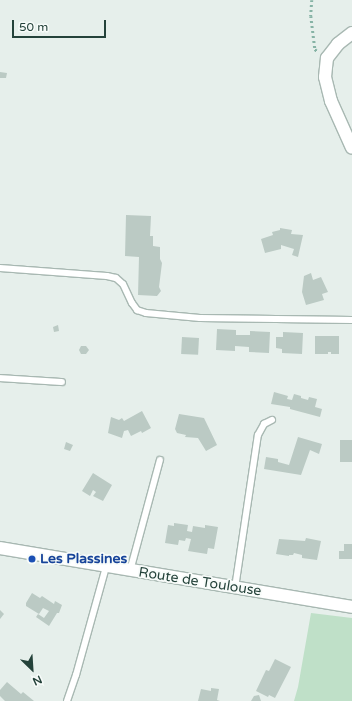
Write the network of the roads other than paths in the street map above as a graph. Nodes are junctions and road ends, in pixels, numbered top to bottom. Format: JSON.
{"nodes":[{"id":1,"x":352,"y":33,"type":"edge"},
{"id":2,"x":352,"y":148,"type":"edge"},
{"id":3,"x":0,"y":268,"type":"edge"},
{"id":4,"x":352,"y":320,"type":"edge"},
{"id":5,"x":0,"y":378,"type":"edge"},
{"id":6,"x":62,"y":382,"type":"dead end"},
{"id":7,"x":272,"y":420,"type":"dead end"},
{"id":8,"x":160,"y":460,"type":"dead end"},
{"id":9,"x":0,"y":548,"type":"edge"},
{"id":10,"x":106,"y":567,"type":"junction"},
{"id":11,"x":130,"y":571,"type":"junction"},
{"id":12,"x":235,"y":588,"type":"junction"},
{"id":13,"x":352,"y":607,"type":"edge"},
{"id":14,"x":67,"y":701,"type":"edge"}],
"edges":[{"from":1,"to":2,"type":"street"},
{"from":3,"to":4,"type":"lane"},
{"from":5,"to":6,"type":"lane"},
{"from":7,"to":12,"type":"lane"},
{"from":8,"to":11,"type":"lane"},
{"from":9,"to":10,"type":"street","name":"Route de Toulouse"},
{"from":10,"to":11,"type":"street","name":"Route de Toulouse"},
{"from":10,"to":14,"type":"lane"},
{"from":11,"to":12,"type":"street","name":"Route de Toulouse"},
{"from":12,"to":13,"type":"street","name":"Route de Toulouse"}]}
